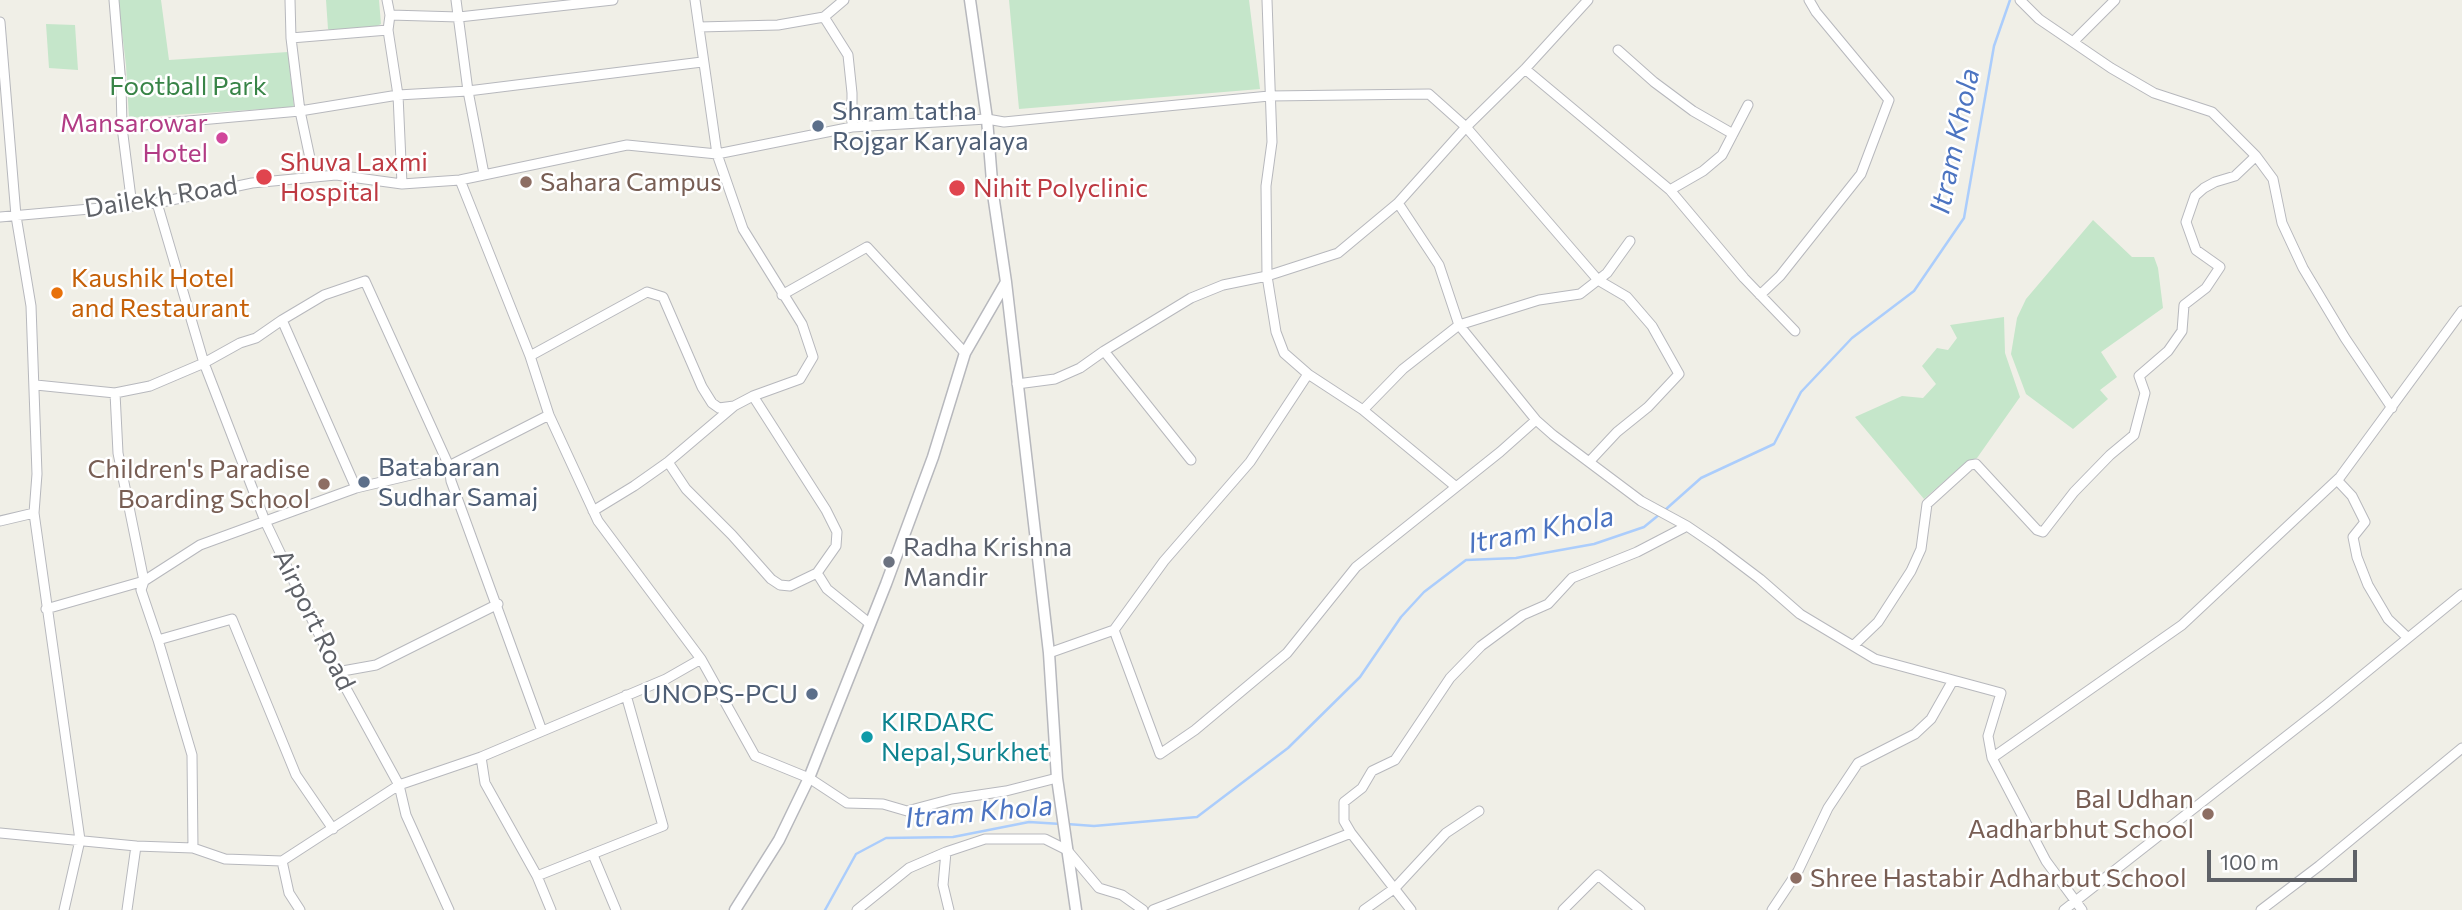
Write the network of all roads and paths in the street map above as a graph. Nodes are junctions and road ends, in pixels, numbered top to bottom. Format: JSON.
{"nodes":[{"id":1,"x":114,"y":0,"type":"edge"},
{"id":2,"x":290,"y":0,"type":"edge"},
{"id":3,"x":387,"y":0,"type":"edge"},
{"id":4,"x":456,"y":0,"type":"edge"},
{"id":5,"x":613,"y":0,"type":"edge"},
{"id":6,"x":695,"y":0,"type":"edge"},
{"id":7,"x":844,"y":0,"type":"edge"},
{"id":8,"x":970,"y":0,"type":"edge"},
{"id":9,"x":1267,"y":0,"type":"edge"},
{"id":10,"x":1809,"y":0,"type":"edge"},
{"id":11,"x":2115,"y":0,"type":"edge"},
{"id":12,"x":2023,"y":1,"type":"edge"},
{"id":13,"x":1581,"y":2,"type":"edge"},
{"id":14,"x":390,"y":15,"type":"junction"},
{"id":15,"x":459,"y":17,"type":"junction"},
{"id":16,"x":824,"y":17,"type":"junction"},
{"id":17,"x":0,"y":22,"type":"edge"},
{"id":18,"x":699,"y":27,"type":"junction"},
{"id":19,"x":388,"y":30,"type":"junction"},
{"id":20,"x":291,"y":38,"type":"junction"},
{"id":21,"x":2074,"y":41,"type":"junction"},
{"id":22,"x":1618,"y":50,"type":"dead end"},
{"id":23,"x":702,"y":62,"type":"junction"},
{"id":24,"x":1525,"y":69,"type":"junction"},
{"id":25,"x":468,"y":91,"type":"junction"},
{"id":26,"x":398,"y":96,"type":"junction"},
{"id":27,"x":1269,"y":96,"type":"junction"},
{"id":28,"x":1748,"y":105,"type":"dead end"},
{"id":29,"x":300,"y":111,"type":"junction"},
{"id":30,"x":987,"y":119,"type":"junction"},
{"id":31,"x":122,"y":127,"type":"junction"},
{"id":32,"x":852,"y":127,"type":"junction"},
{"id":33,"x":1466,"y":127,"type":"junction"},
{"id":34,"x":1733,"y":134,"type":"junction"},
{"id":35,"x":717,"y":154,"type":"junction"},
{"id":36,"x":2256,"y":156,"type":"junction"},
{"id":37,"x":484,"y":174,"type":"junction"},
{"id":38,"x":314,"y":177,"type":"junction"},
{"id":39,"x":460,"y":180,"type":"junction"},
{"id":40,"x":402,"y":184,"type":"junction"},
{"id":41,"x":1670,"y":190,"type":"junction"},
{"id":42,"x":157,"y":203,"type":"junction"},
{"id":43,"x":1398,"y":203,"type":"junction"},
{"id":44,"x":132,"y":206,"type":"junction"},
{"id":45,"x":16,"y":216,"type":"junction"},
{"id":46,"x":0,"y":217,"type":"edge"},
{"id":47,"x":1630,"y":241,"type":"dead end"},
{"id":48,"x":1267,"y":276,"type":"junction"},
{"id":49,"x":1598,"y":280,"type":"junction"},
{"id":50,"x":1006,"y":282,"type":"junction"},
{"id":51,"x":782,"y":295,"type":"junction"},
{"id":52,"x":1760,"y":295,"type":"junction"},
{"id":53,"x":2462,"y":311,"type":"edge"},
{"id":54,"x":282,"y":320,"type":"junction"},
{"id":55,"x":1460,"y":325,"type":"junction"},
{"id":56,"x":1796,"y":331,"type":"dead end"},
{"id":57,"x":1104,"y":351,"type":"junction"},
{"id":58,"x":965,"y":353,"type":"junction"},
{"id":59,"x":530,"y":356,"type":"junction"},
{"id":60,"x":204,"y":363,"type":"junction"},
{"id":61,"x":1308,"y":374,"type":"junction"},
{"id":62,"x":1017,"y":384,"type":"junction"},
{"id":63,"x":36,"y":385,"type":"junction"},
{"id":64,"x":115,"y":393,"type":"junction"},
{"id":65,"x":753,"y":396,"type":"junction"},
{"id":66,"x":734,"y":407,"type":"junction"},
{"id":67,"x":2392,"y":408,"type":"junction"},
{"id":68,"x":1363,"y":410,"type":"junction"},
{"id":69,"x":549,"y":415,"type":"junction"},
{"id":70,"x":1536,"y":420,"type":"junction"},
{"id":71,"x":1191,"y":460,"type":"dead end"},
{"id":72,"x":668,"y":462,"type":"junction"},
{"id":73,"x":1589,"y":463,"type":"junction"},
{"id":74,"x":449,"y":466,"type":"junction"},
{"id":75,"x":2337,"y":480,"type":"junction"},
{"id":76,"x":1455,"y":486,"type":"junction"},
{"id":77,"x":356,"y":488,"type":"junction"},
{"id":78,"x":593,"y":511,"type":"junction"},
{"id":79,"x":34,"y":513,"type":"junction"},
{"id":80,"x":0,"y":520,"type":"edge"},
{"id":81,"x":265,"y":521,"type":"junction"},
{"id":82,"x":1686,"y":526,"type":"junction"},
{"id":83,"x":817,"y":573,"type":"junction"},
{"id":84,"x":144,"y":581,"type":"junction"},
{"id":85,"x":2462,"y":594,"type":"edge"},
{"id":86,"x":498,"y":604,"type":"junction"},
{"id":87,"x":46,"y":609,"type":"junction"},
{"id":88,"x":869,"y":623,"type":"junction"},
{"id":89,"x":1114,"y":630,"type":"junction"},
{"id":90,"x":2408,"y":638,"type":"junction"},
{"id":91,"x":158,"y":640,"type":"junction"},
{"id":92,"x":1854,"y":645,"type":"junction"},
{"id":93,"x":1049,"y":653,"type":"junction"},
{"id":94,"x":701,"y":659,"type":"junction"},
{"id":95,"x":337,"y":672,"type":"junction"},
{"id":96,"x":1952,"y":682,"type":"junction"},
{"id":97,"x":625,"y":695,"type":"junction"},
{"id":98,"x":542,"y":731,"type":"junction"},
{"id":99,"x":2462,"y":748,"type":"edge"},
{"id":100,"x":481,"y":757,"type":"junction"},
{"id":101,"x":1992,"y":758,"type":"junction"},
{"id":102,"x":809,"y":778,"type":"junction"},
{"id":103,"x":1057,"y":778,"type":"junction"},
{"id":104,"x":399,"y":785,"type":"junction"},
{"id":105,"x":1479,"y":811,"type":"dead end"},
{"id":106,"x":333,"y":829,"type":"junction"},
{"id":107,"x":0,"y":833,"type":"edge"},
{"id":108,"x":1350,"y":833,"type":"junction"},
{"id":109,"x":80,"y":840,"type":"junction"},
{"id":110,"x":136,"y":846,"type":"junction"},
{"id":111,"x":1066,"y":846,"type":"junction"},
{"id":112,"x":193,"y":848,"type":"junction"},
{"id":113,"x":946,"y":852,"type":"junction"},
{"id":114,"x":593,"y":855,"type":"junction"},
{"id":115,"x":282,"y":861,"type":"junction"},
{"id":116,"x":537,"y":876,"type":"junction"},
{"id":117,"x":1395,"y":888,"type":"junction"},
{"id":118,"x":2076,"y":901,"type":"junction"},
{"id":119,"x":64,"y":910,"type":"edge"},
{"id":120,"x":127,"y":910,"type":"edge"},
{"id":121,"x":300,"y":910,"type":"edge"},
{"id":122,"x":449,"y":910,"type":"edge"},
{"id":123,"x":551,"y":910,"type":"edge"},
{"id":124,"x":616,"y":910,"type":"edge"},
{"id":125,"x":735,"y":910,"type":"edge"},
{"id":126,"x":857,"y":910,"type":"edge"},
{"id":127,"x":949,"y":910,"type":"edge"},
{"id":128,"x":1076,"y":910,"type":"edge"},
{"id":129,"x":1143,"y":910,"type":"edge"},
{"id":130,"x":1153,"y":910,"type":"edge"},
{"id":131,"x":1364,"y":910,"type":"edge"},
{"id":132,"x":1411,"y":910,"type":"edge"},
{"id":133,"x":1563,"y":910,"type":"edge"},
{"id":134,"x":1640,"y":910,"type":"edge"},
{"id":135,"x":1773,"y":910,"type":"edge"},
{"id":136,"x":2064,"y":910,"type":"edge"},
{"id":137,"x":2082,"y":910,"type":"edge"},
{"id":138,"x":2261,"y":910,"type":"edge"}],
"edges":[{"from":1,"to":31,"type":"street"},
{"from":2,"to":20,"type":"street"},
{"from":3,"to":14,"type":"street"},
{"from":4,"to":15,"type":"street"},
{"from":5,"to":15,"type":"street"},
{"from":6,"to":18,"type":"street"},
{"from":7,"to":16,"type":"street"},
{"from":8,"to":30,"type":"street"},
{"from":9,"to":27,"type":"street"},
{"from":10,"to":52,"type":"street"},
{"from":11,"to":21,"type":"street"},
{"from":12,"to":21,"type":"street"},
{"from":13,"to":24,"type":"street"},
{"from":14,"to":15,"type":"street"},
{"from":14,"to":19,"type":"street"},
{"from":15,"to":25,"type":"street"},
{"from":16,"to":18,"type":"street"},
{"from":16,"to":32,"type":"street"},
{"from":17,"to":45,"type":"street"},
{"from":18,"to":23,"type":"street"},
{"from":19,"to":20,"type":"street"},
{"from":19,"to":26,"type":"street"},
{"from":20,"to":29,"type":"street"},
{"from":21,"to":36,"type":"street"},
{"from":22,"to":34,"type":"street"},
{"from":23,"to":25,"type":"street"},
{"from":23,"to":35,"type":"street"},
{"from":24,"to":33,"type":"street"},
{"from":24,"to":41,"type":"street"},
{"from":25,"to":26,"type":"street"},
{"from":25,"to":37,"type":"street"},
{"from":26,"to":29,"type":"street"},
{"from":26,"to":40,"type":"street"},
{"from":27,"to":30,"type":"street","name":"Dailekh Road"},
{"from":27,"to":33,"type":"street","name":"Dailekh Road"},
{"from":27,"to":48,"type":"street"},
{"from":28,"to":34,"type":"street"},
{"from":29,"to":31,"type":"street"},
{"from":29,"to":38,"type":"street"},
{"from":30,"to":32,"type":"street","name":"Dailekh Road"},
{"from":30,"to":50,"type":"street"},
{"from":31,"to":44,"type":"street"},
{"from":32,"to":35,"type":"street","name":"Dailekh Road"},
{"from":33,"to":43,"type":"street"},
{"from":33,"to":49,"type":"street","name":"Dailekh Road"},
{"from":34,"to":41,"type":"street"},
{"from":35,"to":37,"type":"street","name":"Dailekh Road"},
{"from":35,"to":51,"type":"street"},
{"from":36,"to":67,"type":"street"},
{"from":36,"to":92,"type":"street"},
{"from":37,"to":39,"type":"street","name":"Dailekh Road"},
{"from":38,"to":40,"type":"street","name":"Dailekh Road"},
{"from":38,"to":42,"type":"street","name":"Dailekh Road"},
{"from":39,"to":40,"type":"street","name":"Dailekh Road"},
{"from":39,"to":59,"type":"street"},
{"from":41,"to":52,"type":"street"},
{"from":42,"to":44,"type":"street","name":"Dailekh Road"},
{"from":42,"to":60,"type":"street","name":"Airport Road"},
{"from":43,"to":48,"type":"street"},
{"from":43,"to":55,"type":"street"},
{"from":44,"to":45,"type":"street","name":"Dailekh Road"},
{"from":45,"to":46,"type":"street","name":"Dailekh Road"},
{"from":45,"to":63,"type":"street"},
{"from":47,"to":49,"type":"street"},
{"from":48,"to":57,"type":"street"},
{"from":48,"to":61,"type":"street"},
{"from":49,"to":55,"type":"street"},
{"from":49,"to":73,"type":"street","name":"Dailekh Road"},
{"from":50,"to":58,"type":"street"},
{"from":50,"to":62,"type":"street"},
{"from":51,"to":58,"type":"street"},
{"from":51,"to":65,"type":"street"},
{"from":52,"to":56,"type":"street"},
{"from":53,"to":67,"type":"street"},
{"from":54,"to":60,"type":"street"},
{"from":54,"to":74,"type":"street"},
{"from":54,"to":77,"type":"street"},
{"from":55,"to":68,"type":"street"},
{"from":55,"to":70,"type":"street"},
{"from":57,"to":62,"type":"street"},
{"from":57,"to":71,"type":"street"},
{"from":58,"to":88,"type":"street"},
{"from":59,"to":66,"type":"street"},
{"from":59,"to":69,"type":"street"},
{"from":60,"to":64,"type":"street"},
{"from":60,"to":81,"type":"street","name":"Airport Road"},
{"from":61,"to":68,"type":"street"},
{"from":61,"to":89,"type":"street"},
{"from":62,"to":93,"type":"street"},
{"from":63,"to":64,"type":"street"},
{"from":63,"to":79,"type":"street"},
{"from":64,"to":84,"type":"street"},
{"from":65,"to":66,"type":"street"},
{"from":65,"to":83,"type":"street"},
{"from":66,"to":72,"type":"street"},
{"from":67,"to":75,"type":"street"},
{"from":68,"to":76,"type":"street"},
{"from":69,"to":74,"type":"street"},
{"from":69,"to":78,"type":"street"},
{"from":70,"to":73,"type":"street"},
{"from":70,"to":76,"type":"street"},
{"from":72,"to":78,"type":"street"},
{"from":72,"to":83,"type":"street"},
{"from":73,"to":82,"type":"street"},
{"from":74,"to":77,"type":"street"},
{"from":74,"to":86,"type":"street"},
{"from":75,"to":90,"type":"street"},
{"from":75,"to":101,"type":"street"},
{"from":76,"to":89,"type":"street"},
{"from":77,"to":81,"type":"street"},
{"from":78,"to":94,"type":"street"},
{"from":79,"to":80,"type":"street"},
{"from":79,"to":87,"type":"street"},
{"from":81,"to":84,"type":"street"},
{"from":81,"to":95,"type":"street","name":"Airport Road"},
{"from":82,"to":92,"type":"street"},
{"from":82,"to":108,"type":"street"},
{"from":83,"to":88,"type":"street"},
{"from":84,"to":87,"type":"street"},
{"from":84,"to":91,"type":"street"},
{"from":85,"to":90,"type":"street"},
{"from":86,"to":95,"type":"street"},
{"from":86,"to":98,"type":"street"},
{"from":87,"to":109,"type":"street"},
{"from":88,"to":102,"type":"street"},
{"from":89,"to":93,"type":"street"},
{"from":90,"to":118,"type":"street"},
{"from":91,"to":106,"type":"street"},
{"from":91,"to":112,"type":"street"},
{"from":92,"to":96,"type":"street"},
{"from":93,"to":103,"type":"street"},
{"from":94,"to":97,"type":"street"},
{"from":94,"to":102,"type":"street"},
{"from":95,"to":104,"type":"street","name":"Airport Road"},
{"from":96,"to":101,"type":"street"},
{"from":96,"to":135,"type":"street"},
{"from":97,"to":98,"type":"street"},
{"from":97,"to":114,"type":"street"},
{"from":98,"to":100,"type":"street"},
{"from":99,"to":138,"type":"street"},
{"from":100,"to":104,"type":"street"},
{"from":100,"to":116,"type":"street"},
{"from":101,"to":118,"type":"street"},
{"from":102,"to":103,"type":"street"},
{"from":102,"to":125,"type":"street"},
{"from":103,"to":111,"type":"street"},
{"from":104,"to":106,"type":"street"},
{"from":104,"to":122,"type":"street","name":"Airport Road"},
{"from":105,"to":117,"type":"street"},
{"from":106,"to":115,"type":"street"},
{"from":107,"to":109,"type":"street"},
{"from":108,"to":117,"type":"street"},
{"from":108,"to":130,"type":"street"},
{"from":109,"to":110,"type":"street"},
{"from":109,"to":119,"type":"street"},
{"from":110,"to":112,"type":"street"},
{"from":110,"to":120,"type":"street"},
{"from":111,"to":113,"type":"street"},
{"from":111,"to":128,"type":"street"},
{"from":111,"to":129,"type":"street"},
{"from":112,"to":115,"type":"street"},
{"from":113,"to":126,"type":"street"},
{"from":113,"to":127,"type":"street"},
{"from":114,"to":116,"type":"street"},
{"from":114,"to":124,"type":"street"},
{"from":115,"to":121,"type":"street"},
{"from":116,"to":123,"type":"street"},
{"from":117,"to":131,"type":"street"},
{"from":117,"to":132,"type":"street"},
{"from":118,"to":136,"type":"street"},
{"from":118,"to":137,"type":"street"},
{"from":133,"to":134,"type":"street"}]}
